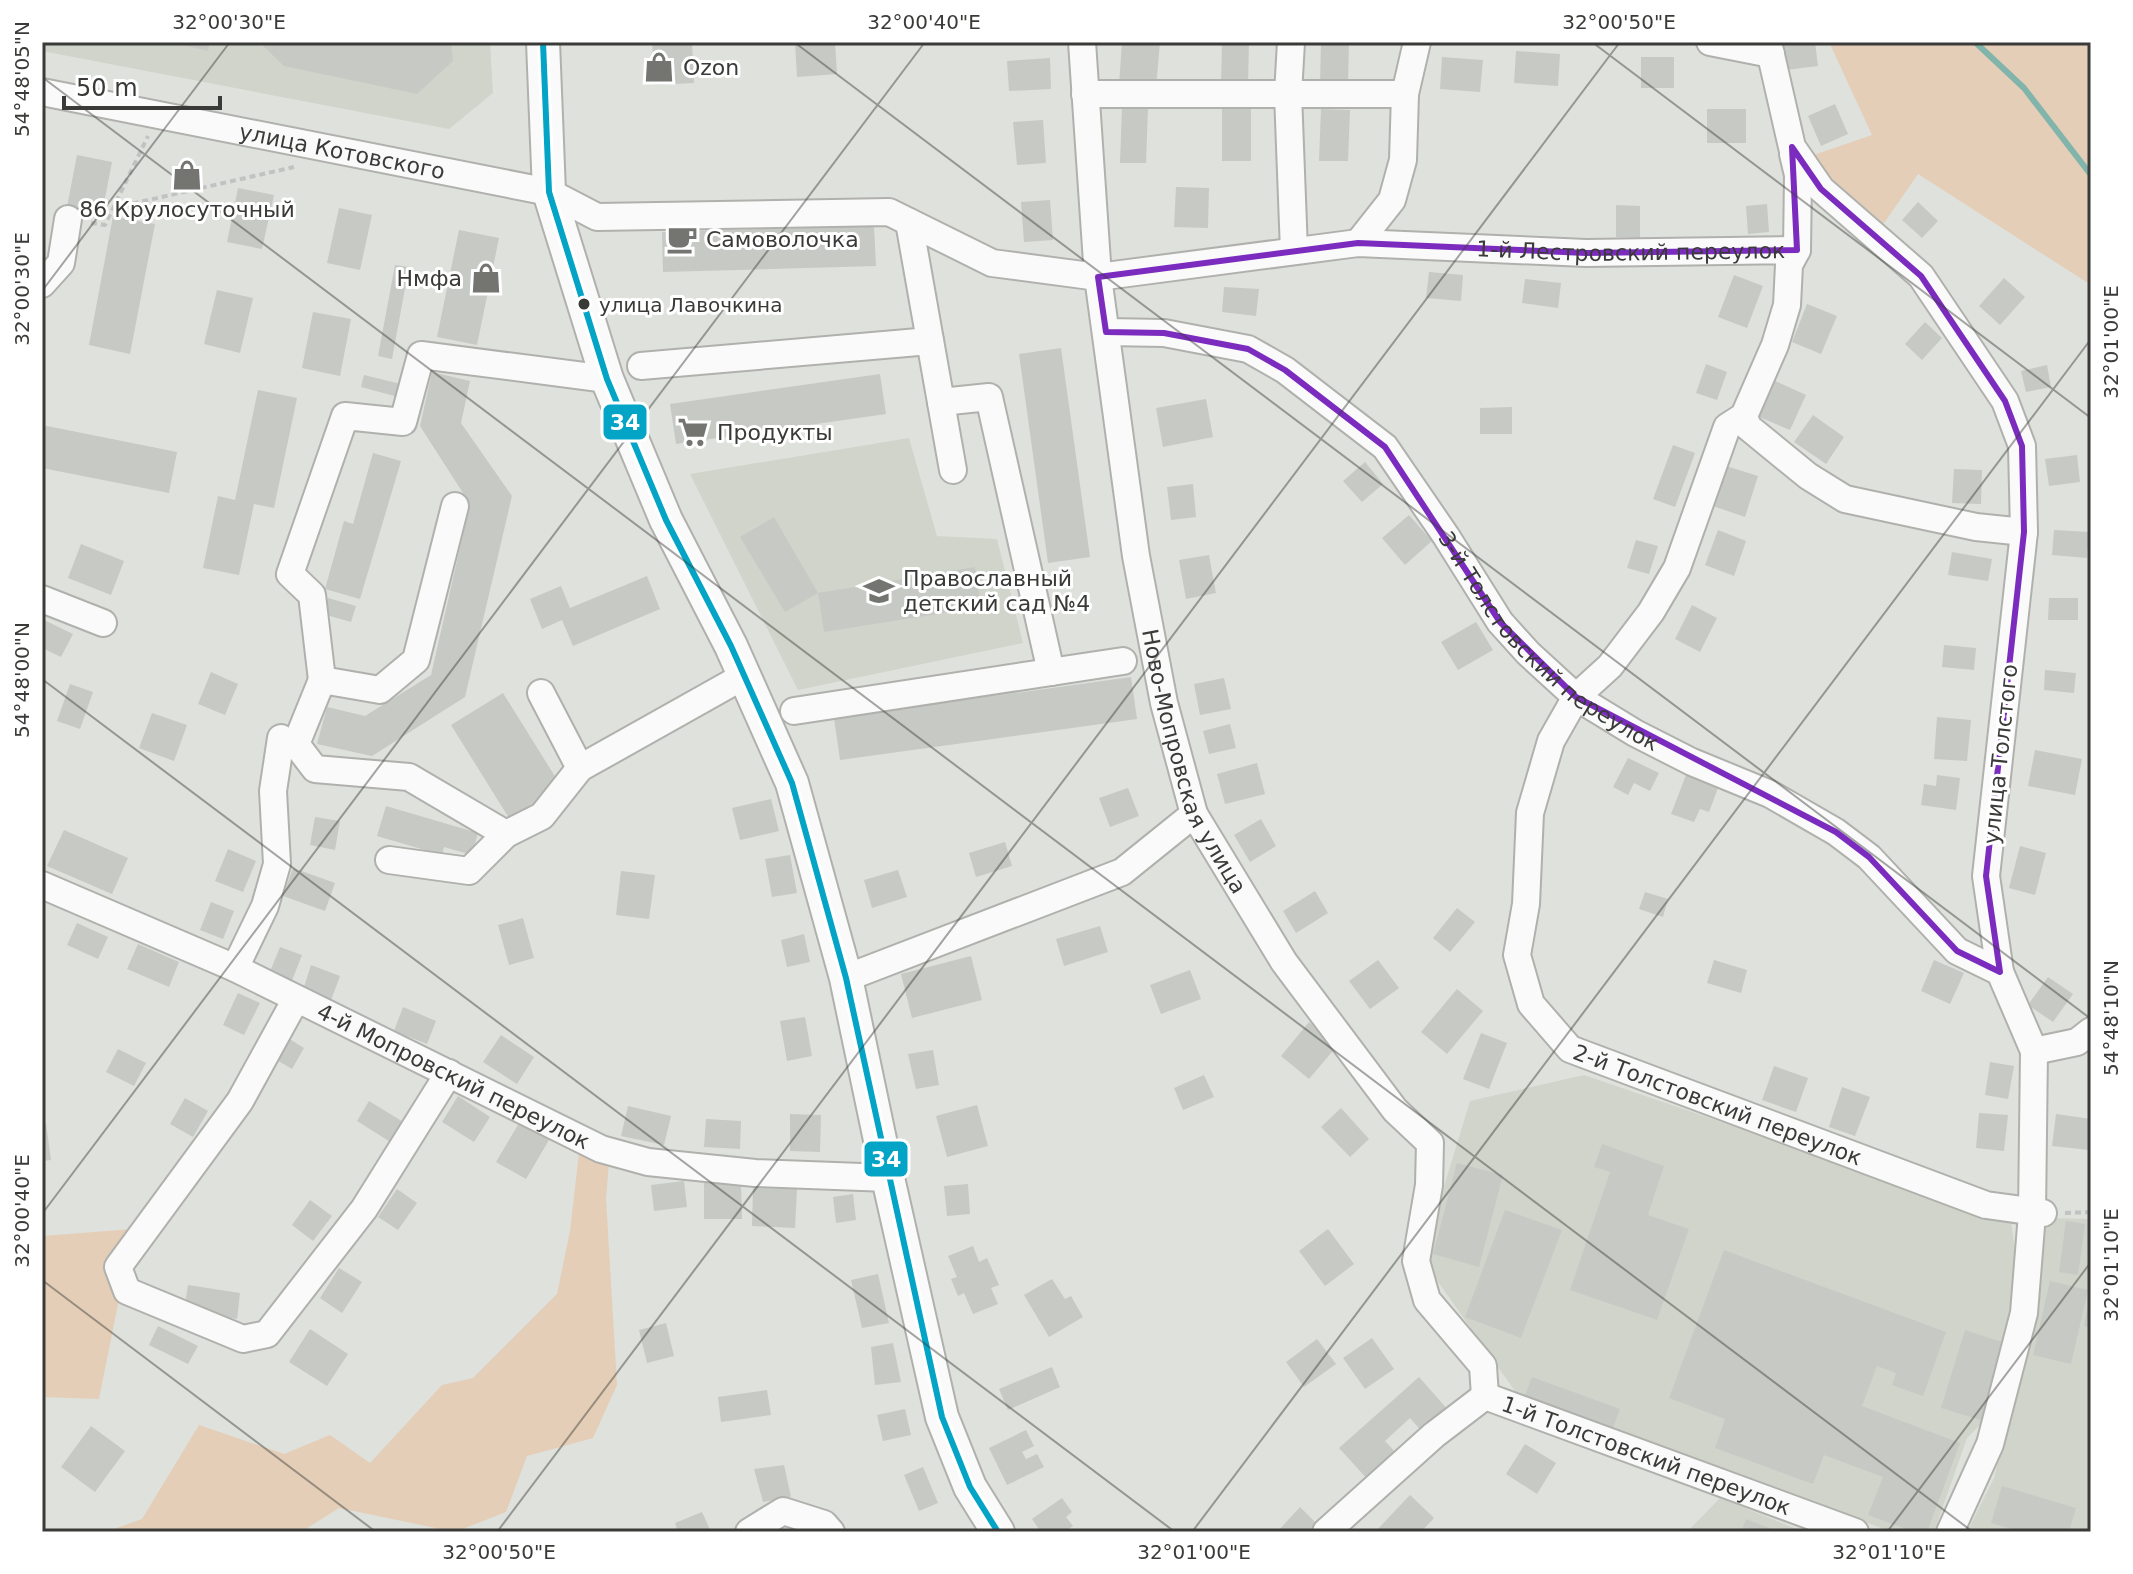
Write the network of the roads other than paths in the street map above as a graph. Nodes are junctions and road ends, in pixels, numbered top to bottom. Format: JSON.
{"nodes":[{"id":1,"x":543,"y":42,"type":"edge"},
{"id":2,"x":1082,"y":42,"type":"edge"},
{"id":3,"x":1291,"y":42,"type":"edge"},
{"id":4,"x":1417,"y":42,"type":"edge"},
{"id":5,"x":1710,"y":42,"type":"edge"},
{"id":6,"x":1770,"y":48,"type":"edge"},
{"id":7,"x":1085,"y":94,"type":"junction"},
{"id":8,"x":1288,"y":94,"type":"junction"},
{"id":9,"x":1405,"y":94,"type":"junction"},
{"id":10,"x":48,"y":97,"type":"edge"},
{"id":11,"x":1792,"y":147,"type":"junction"},
{"id":12,"x":549,"y":192,"type":"junction"},
{"id":13,"x":68,"y":219,"type":"road end"},
{"id":14,"x":909,"y":222,"type":"junction"},
{"id":15,"x":1358,"y":243,"type":"junction"},
{"id":16,"x":1797,"y":250,"type":"junction"},
{"id":17,"x":1294,"y":251,"type":"junction"},
{"id":18,"x":1098,"y":277,"type":"junction"},
{"id":19,"x":42,"y":284,"type":"edge"},
{"id":20,"x":1106,"y":332,"type":"junction"},
{"id":21,"x":930,"y":341,"type":"junction"},
{"id":22,"x":641,"y":366,"type":"dead end"},
{"id":23,"x":607,"y":379,"type":"junction"},
{"id":24,"x":941,"y":402,"type":"junction"},
{"id":25,"x":1744,"y":416,"type":"junction"},
{"id":26,"x":953,"y":470,"type":"dead end"},
{"id":27,"x":455,"y":506,"type":"dead end"},
{"id":28,"x":2024,"y":532,"type":"junction"},
{"id":29,"x":42,"y":599,"type":"edge"},
{"id":30,"x":103,"y":623,"type":"dead end"},
{"id":31,"x":1123,"y":661,"type":"dead end"},
{"id":32,"x":1051,"y":672,"type":"junction"},
{"id":33,"x":744,"y":676,"type":"junction"},
{"id":34,"x":322,"y":680,"type":"junction"},
{"id":35,"x":541,"y":693,"type":"dead end"},
{"id":36,"x":1576,"y":697,"type":"junction"},
{"id":37,"x":794,"y":711,"type":"dead end"},
{"id":38,"x":281,"y":738,"type":"dead end"},
{"id":39,"x":580,"y":768,"type":"junction"},
{"id":40,"x":1194,"y":814,"type":"junction"},
{"id":41,"x":506,"y":834,"type":"junction"},
{"id":42,"x":389,"y":860,"type":"dead end"},
{"id":43,"x":42,"y":885,"type":"edge"},
{"id":44,"x":235,"y":968,"type":"junction"},
{"id":45,"x":2000,"y":972,"type":"junction"},
{"id":46,"x":846,"y":978,"type":"junction"},
{"id":47,"x":296,"y":999,"type":"junction"},
{"id":48,"x":2091,"y":1031,"type":"edge"},
{"id":49,"x":2035,"y":1050,"type":"junction"},
{"id":50,"x":449,"y":1073,"type":"junction"},
{"id":51,"x":888,"y":1178,"type":"junction"},
{"id":52,"x":2037,"y":1214,"type":"junction"},
{"id":53,"x":1485,"y":1396,"type":"junction"},
{"id":54,"x":749,"y":1532,"type":"edge"},
{"id":55,"x":831,"y":1532,"type":"edge"},
{"id":56,"x":998,"y":1532,"type":"edge"},
{"id":57,"x":1326,"y":1532,"type":"edge"},
{"id":58,"x":1855,"y":1532,"type":"edge"},
{"id":59,"x":1950,"y":1532,"type":"edge"}],
"edges":[{"from":1,"to":12,"type":"main road"},
{"from":2,"to":7,"type":"street","name":"Ново-Мопровская улица"},
{"from":3,"to":8,"type":"street"},
{"from":4,"to":9,"type":"street"},
{"from":5,"to":6,"type":"street"},
{"from":6,"to":11,"type":"street","name":"улица Толстого"},
{"from":7,"to":8,"type":"street"},
{"from":7,"to":18,"type":"street","name":"Ново-Мопровская улица"},
{"from":8,"to":9,"type":"street"},
{"from":8,"to":17,"type":"street"},
{"from":9,"to":15,"type":"street"},
{"from":10,"to":12,"type":"street","name":"улица Котовского"},
{"from":11,"to":16,"type":"street"},
{"from":11,"to":28,"type":"street","name":"улица Толстого"},
{"from":12,"to":14,"type":"street","name":"улица Котовского"},
{"from":12,"to":23,"type":"main road"},
{"from":13,"to":19,"type":"street"},
{"from":14,"to":18,"type":"street","name":"1-й Лестровский переулок"},
{"from":14,"to":21,"type":"street"},
{"from":15,"to":16,"type":"street","name":"1-й Лестровский переулок"},
{"from":15,"to":17,"type":"street","name":"1-й Лестровский переулок"},
{"from":16,"to":25,"type":"street","name":"1-й Лестровский переулок"},
{"from":17,"to":18,"type":"street","name":"1-й Лестровский переулок"},
{"from":18,"to":20,"type":"street","name":"Ново-Мопровская улица"},
{"from":20,"to":36,"type":"street","name":"3-й Толстовский переулок"},
{"from":20,"to":40,"type":"street","name":"Ново-Мопровская улица"},
{"from":21,"to":22,"type":"street"},
{"from":21,"to":24,"type":"street"},
{"from":23,"to":33,"type":"main road"},
{"from":23,"to":34,"type":"street"},
{"from":24,"to":26,"type":"street"},
{"from":24,"to":32,"type":"street"},
{"from":25,"to":28,"type":"street"},
{"from":25,"to":36,"type":"street","name":"1-й Лестровский переулок"},
{"from":27,"to":34,"type":"street"},
{"from":28,"to":45,"type":"street","name":"улица Толстого"},
{"from":29,"to":30,"type":"street"},
{"from":31,"to":32,"type":"street"},
{"from":32,"to":37,"type":"street"},
{"from":33,"to":39,"type":"street"},
{"from":33,"to":46,"type":"main road"},
{"from":34,"to":41,"type":"street"},
{"from":35,"to":39,"type":"street"},
{"from":36,"to":45,"type":"street","name":"3-й Толстовский переулок"},
{"from":36,"to":52,"type":"street","name":"2-й Толстовский переулок"},
{"from":38,"to":44,"type":"street"},
{"from":39,"to":41,"type":"street"},
{"from":40,"to":46,"type":"street"},
{"from":40,"to":53,"type":"street","name":"Ново-Мопровская улица"},
{"from":41,"to":42,"type":"street"},
{"from":43,"to":44,"type":"street","name":"4-й Мопровский переулок"},
{"from":44,"to":47,"type":"street","name":"4-й Мопровский переулок"},
{"from":45,"to":49,"type":"street","name":"улица Толстого"},
{"from":46,"to":51,"type":"main road"},
{"from":47,"to":50,"type":"street","name":"4-й Мопровский переулок"},
{"from":47,"to":50,"type":"street"},
{"from":48,"to":49,"type":"street"},
{"from":49,"to":52,"type":"street","name":"улица Толстого"},
{"from":50,"to":51,"type":"street","name":"4-й Мопровский переулок"},
{"from":51,"to":56,"type":"main road"},
{"from":52,"to":59,"type":"street","name":"улица Толстого"},
{"from":53,"to":57,"type":"street"},
{"from":53,"to":58,"type":"street","name":"1-й Толстовский переулок"},
{"from":54,"to":55,"type":"street"}]}
